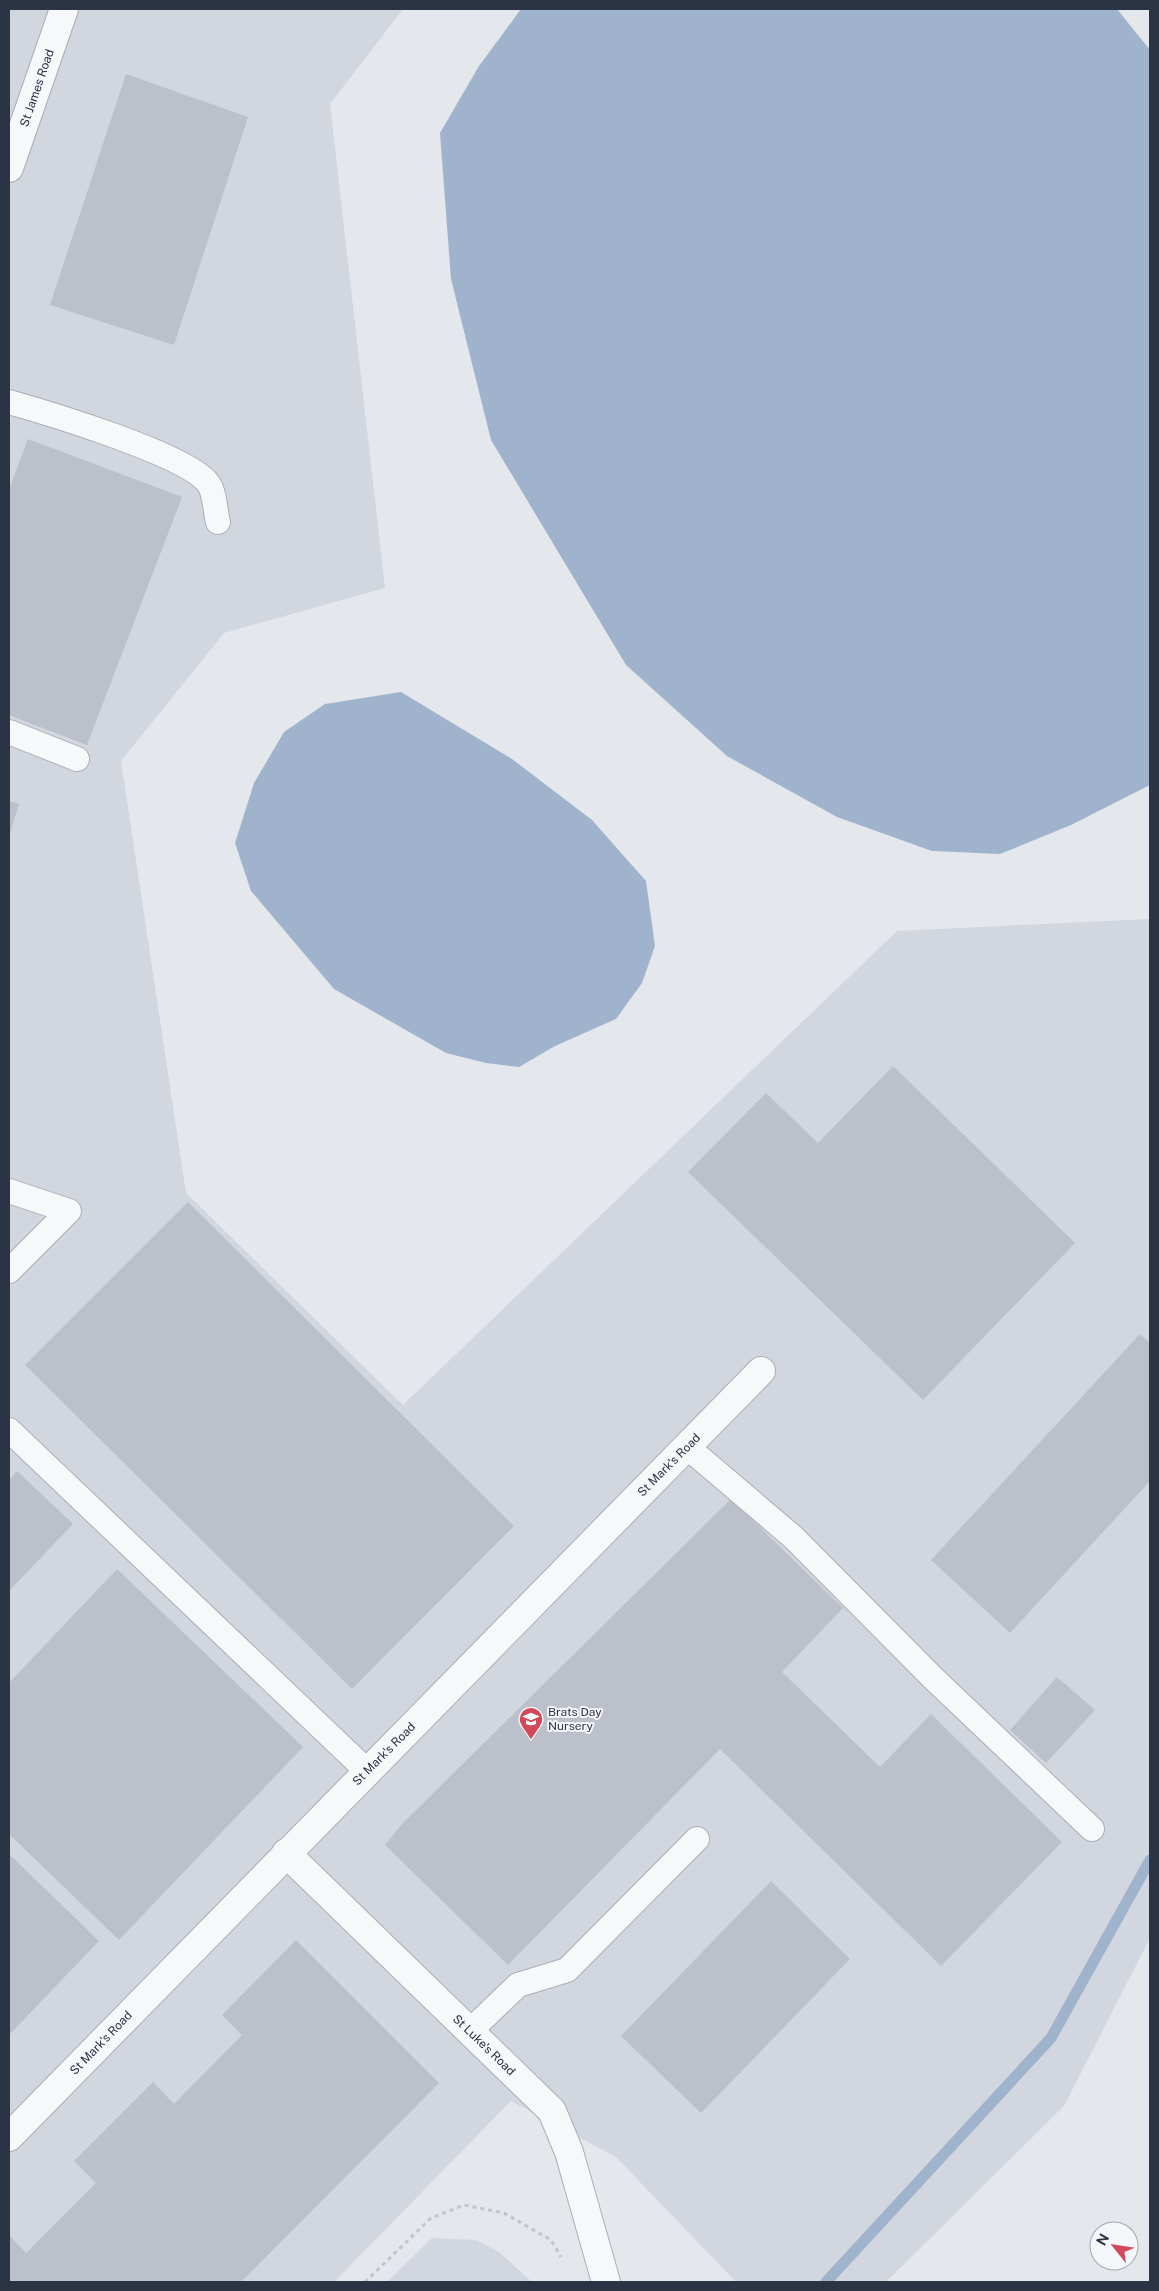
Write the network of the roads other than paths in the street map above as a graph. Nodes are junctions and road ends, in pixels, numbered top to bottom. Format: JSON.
{"nodes":[{"id":1,"x":64,"y":9,"type":"edge"},
{"id":2,"x":9,"y":168,"type":"edge"},
{"id":3,"x":9,"y":402,"type":"edge"},
{"id":4,"x":218,"y":522,"type":"dead end"},
{"id":5,"x":9,"y":732,"type":"edge"},
{"id":6,"x":77,"y":759,"type":"dead end"},
{"id":7,"x":9,"y":1191,"type":"edge"},
{"id":8,"x":9,"y":1271,"type":"edge"},
{"id":9,"x":761,"y":1371,"type":"dead end"},
{"id":10,"x":9,"y":1430,"type":"edge"},
{"id":11,"x":686,"y":1446,"type":"junction"},
{"id":12,"x":367,"y":1771,"type":"junction"},
{"id":13,"x":1092,"y":1829,"type":"dead end"},
{"id":14,"x":697,"y":1839,"type":"dead end"},
{"id":15,"x":286,"y":1853,"type":"junction"},
{"id":16,"x":470,"y":2031,"type":"junction"},
{"id":17,"x":9,"y":2137,"type":"edge"},
{"id":18,"x":606,"y":2282,"type":"edge"}],
"edges":[{"from":1,"to":2,"type":"street","name":"St James Road"},
{"from":3,"to":4,"type":"lane"},
{"from":5,"to":6,"type":"lane"},
{"from":7,"to":8,"type":"lane"},
{"from":9,"to":11,"type":"street","name":"St Mark's Road"},
{"from":10,"to":12,"type":"lane"},
{"from":11,"to":12,"type":"street","name":"St Mark's Road"},
{"from":11,"to":13,"type":"lane"},
{"from":12,"to":15,"type":"street","name":"St Mark's Road"},
{"from":14,"to":16,"type":"lane"},
{"from":15,"to":16,"type":"street","name":"St Luke's Road"},
{"from":15,"to":17,"type":"street","name":"St Mark's Road"},
{"from":16,"to":18,"type":"street","name":"St Luke's Road"}]}
